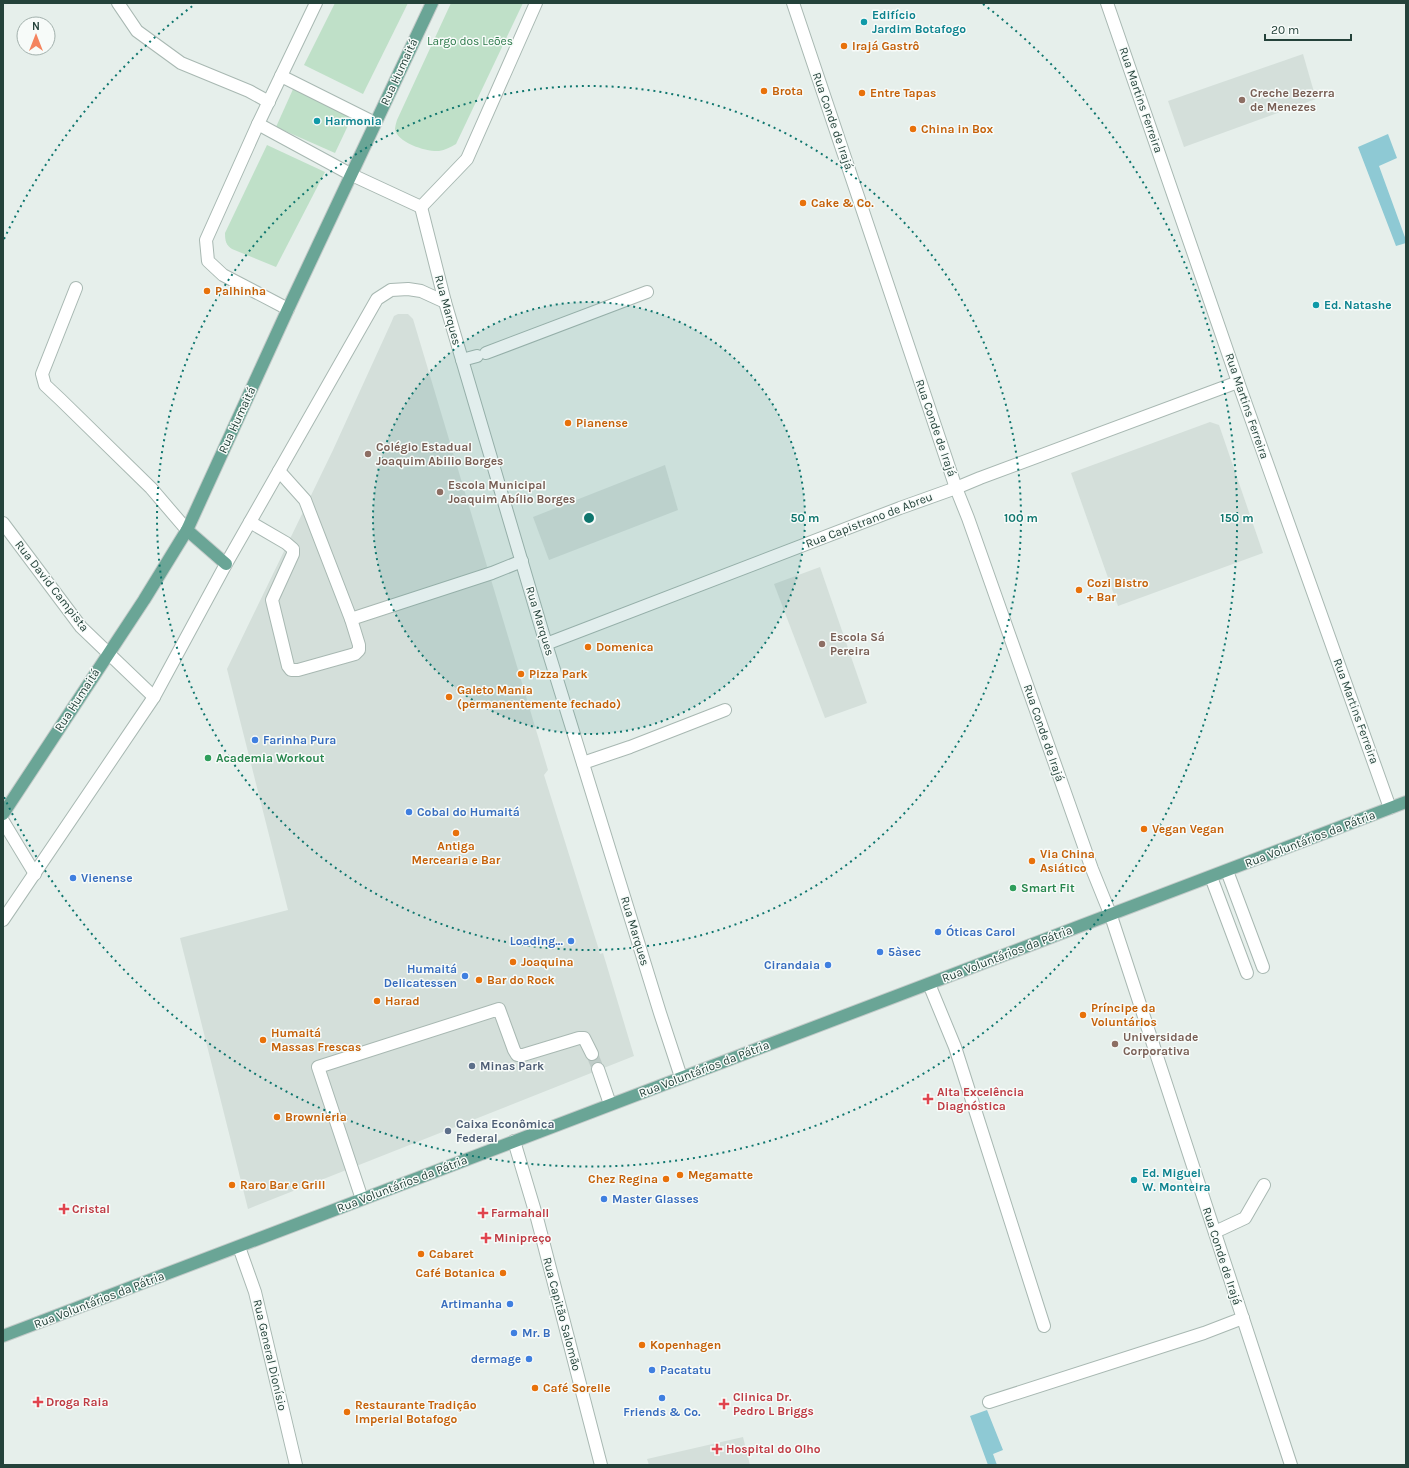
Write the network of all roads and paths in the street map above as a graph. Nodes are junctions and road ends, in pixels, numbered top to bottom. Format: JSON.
{"nodes":[{"id":1,"x":118,"y":3,"type":"edge"},
{"id":2,"x":316,"y":3,"type":"edge"},
{"id":3,"x":432,"y":3,"type":"edge"},
{"id":4,"x":536,"y":3,"type":"edge"},
{"id":5,"x":793,"y":3,"type":"edge"},
{"id":6,"x":1108,"y":3,"type":"edge"},
{"id":7,"x":281,"y":76,"type":"junction"},
{"id":8,"x":269,"y":102,"type":"junction"},
{"id":9,"x":375,"y":123,"type":"junction"},
{"id":10,"x":258,"y":124,"type":"junction"},
{"id":11,"x":352,"y":175,"type":"junction"},
{"id":12,"x":422,"y":207,"type":"junction"},
{"id":13,"x":76,"y":288,"type":"dead end"},
{"id":14,"x":647,"y":292,"type":"dead end"},
{"id":15,"x":444,"y":302,"type":"junction"},
{"id":16,"x":288,"y":309,"type":"junction"},
{"id":17,"x":462,"y":360,"type":"junction"},
{"id":18,"x":1238,"y":382,"type":"junction"},
{"id":19,"x":279,"y":471,"type":"junction"},
{"id":20,"x":956,"y":488,"type":"junction"},
{"id":21,"x":250,"y":522,"type":"junction"},
{"id":22,"x":3,"y":523,"type":"edge"},
{"id":23,"x":187,"y":530,"type":"junction"},
{"id":24,"x":522,"y":561,"type":"junction"},
{"id":25,"x":226,"y":564,"type":"junction"},
{"id":26,"x":351,"y":619,"type":"junction"},
{"id":27,"x":546,"y":644,"type":"junction"},
{"id":28,"x":109,"y":652,"type":"junction"},
{"id":29,"x":154,"y":697,"type":"junction"},
{"id":30,"x":725,"y":710,"type":"dead end"},
{"id":31,"x":583,"y":763,"type":"junction"},
{"id":32,"x":1406,"y":802,"type":"edge"},
{"id":33,"x":1390,"y":808,"type":"junction"},
{"id":34,"x":3,"y":814,"type":"edge"},
{"id":35,"x":3,"y":821,"type":"edge"},
{"id":36,"x":1227,"y":871,"type":"junction"},
{"id":37,"x":35,"y":874,"type":"junction"},
{"id":38,"x":1211,"y":877,"type":"junction"},
{"id":39,"x":1111,"y":916,"type":"junction"},
{"id":40,"x":3,"y":920,"type":"edge"},
{"id":41,"x":1263,"y":967,"type":"dead end"},
{"id":42,"x":1247,"y":973,"type":"dead end"},
{"id":43,"x":929,"y":984,"type":"junction"},
{"id":44,"x":592,"y":1054,"type":"tunnel mouth"},
{"id":45,"x":598,"y":1069,"type":"tunnel mouth"},
{"id":46,"x":681,"y":1077,"type":"junction"},
{"id":47,"x":610,"y":1104,"type":"junction"},
{"id":48,"x":514,"y":1141,"type":"junction"},
{"id":49,"x":1264,"y":1185,"type":"dead end"},
{"id":50,"x":362,"y":1199,"type":"junction"},
{"id":51,"x":1215,"y":1232,"type":"junction"},
{"id":52,"x":239,"y":1247,"type":"junction"},
{"id":53,"x":1242,"y":1318,"type":"junction"},
{"id":54,"x":1044,"y":1326,"type":"dead end"},
{"id":55,"x":3,"y":1336,"type":"edge"},
{"id":56,"x":989,"y":1402,"type":"dead end"},
{"id":57,"x":296,"y":1465,"type":"edge"},
{"id":58,"x":601,"y":1465,"type":"edge"},
{"id":59,"x":1291,"y":1465,"type":"edge"}],
"edges":[{"from":1,"to":8,"type":"street"},
{"from":2,"to":7,"type":"street"},
{"from":3,"to":9,"type":"main road","name":"Rua Humaitá"},
{"from":4,"to":12,"type":"street"},
{"from":5,"to":20,"type":"street","name":"Rua Conde de Irajá"},
{"from":6,"to":18,"type":"street","name":"Rua Martins Ferreira"},
{"from":7,"to":8,"type":"street"},
{"from":7,"to":9,"type":"street"},
{"from":8,"to":10,"type":"street"},
{"from":9,"to":11,"type":"main road","name":"Rua Humaitá"},
{"from":10,"to":11,"type":"street"},
{"from":10,"to":16,"type":"street"},
{"from":11,"to":12,"type":"street"},
{"from":11,"to":16,"type":"main road","name":"Rua Humaitá"},
{"from":12,"to":15,"type":"street","name":"Rua Marques"},
{"from":13,"to":23,"type":"street"},
{"from":14,"to":17,"type":"street"},
{"from":15,"to":17,"type":"street","name":"Rua Marques"},
{"from":15,"to":19,"type":"street"},
{"from":16,"to":23,"type":"main road","name":"Rua Humaitá"},
{"from":17,"to":24,"type":"street","name":"Rua Marques"},
{"from":18,"to":20,"type":"street","name":"Rua Capistrano de Abreu"},
{"from":18,"to":33,"type":"street","name":"Rua Martins Ferreira"},
{"from":19,"to":21,"type":"street"},
{"from":19,"to":26,"type":"street"},
{"from":20,"to":27,"type":"street","name":"Rua Capistrano de Abreu"},
{"from":20,"to":39,"type":"street","name":"Rua Conde de Irajá"},
{"from":21,"to":25,"type":"street"},
{"from":21,"to":26,"type":"street"},
{"from":22,"to":28,"type":"street","name":"Rua David Campista"},
{"from":23,"to":25,"type":"main road"},
{"from":23,"to":28,"type":"main road","name":"Rua Humaitá"},
{"from":24,"to":26,"type":"street"},
{"from":24,"to":27,"type":"street","name":"Rua Marques"},
{"from":25,"to":29,"type":"street"},
{"from":27,"to":31,"type":"street","name":"Rua Marques"},
{"from":28,"to":29,"type":"street","name":"Rua David Campista"},
{"from":28,"to":34,"type":"main road","name":"Rua Humaitá"},
{"from":29,"to":37,"type":"street"},
{"from":30,"to":31,"type":"street"},
{"from":31,"to":46,"type":"street","name":"Rua Marques"},
{"from":32,"to":33,"type":"main road","name":"Rua Voluntários da Pátria"},
{"from":33,"to":36,"type":"main road","name":"Rua Voluntários da Pátria"},
{"from":35,"to":37,"type":"street"},
{"from":36,"to":38,"type":"main road","name":"Rua Voluntários da Pátria"},
{"from":36,"to":41,"type":"street"},
{"from":37,"to":40,"type":"street"},
{"from":38,"to":39,"type":"main road","name":"Rua Voluntários da Pátria"},
{"from":38,"to":42,"type":"street"},
{"from":39,"to":43,"type":"main road","name":"Rua Voluntários da Pátria"},
{"from":39,"to":51,"type":"street","name":"Rua Conde de Irajá"},
{"from":43,"to":46,"type":"main road","name":"Rua Voluntários da Pátria"},
{"from":43,"to":54,"type":"street"},
{"from":44,"to":50,"type":"street"},
{"from":45,"to":47,"type":"street"},
{"from":46,"to":47,"type":"main road","name":"Rua Voluntários da Pátria"},
{"from":47,"to":48,"type":"main road","name":"Rua Voluntários da Pátria"},
{"from":48,"to":50,"type":"main road","name":"Rua Voluntários da Pátria"},
{"from":48,"to":58,"type":"street","name":"Rua Capitão Salomão"},
{"from":49,"to":51,"type":"street"},
{"from":50,"to":52,"type":"main road","name":"Rua Voluntários da Pátria"},
{"from":51,"to":53,"type":"street","name":"Rua Conde de Irajá"},
{"from":52,"to":55,"type":"main road","name":"Rua Voluntários da Pátria"},
{"from":52,"to":57,"type":"street","name":"Rua General Dionísio"},
{"from":53,"to":56,"type":"street"},
{"from":53,"to":59,"type":"street","name":"Rua Conde de Irajá"}]}
